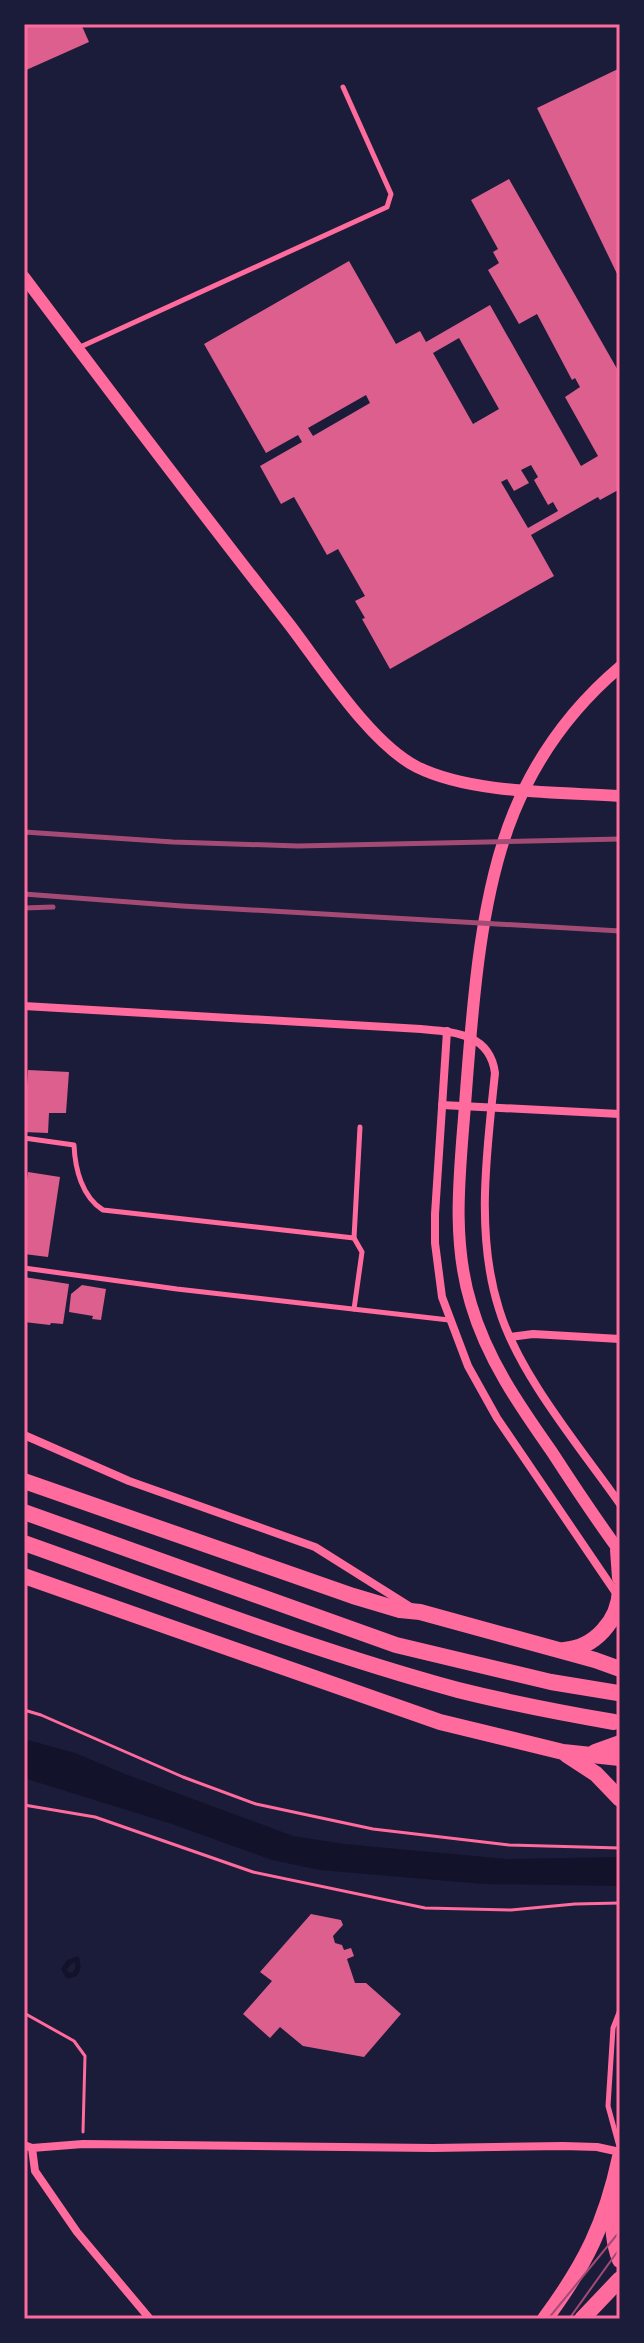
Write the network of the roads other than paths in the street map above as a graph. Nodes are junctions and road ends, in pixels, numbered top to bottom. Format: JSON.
{"nodes":[{"id":1,"x":343,"y":87,"type":"dead end"},
{"id":2,"x":24,"y":277,"type":"edge"},
{"id":3,"x":77,"y":348,"type":"junction"},
{"id":4,"x":620,"y":667,"type":"edge"},
{"id":5,"x":620,"y":796,"type":"edge"},
{"id":6,"x":24,"y":1006,"type":"edge"},
{"id":7,"x":447,"y":1031,"type":"junction"},
{"id":8,"x":442,"y":1105,"type":"junction"},
{"id":9,"x":493,"y":1106,"type":"junction"},
{"id":10,"x":620,"y":1114,"type":"edge"},
{"id":11,"x":360,"y":1127,"type":"dead end"},
{"id":12,"x":24,"y":1138,"type":"edge"},
{"id":13,"x":354,"y":1238,"type":"junction"},
{"id":14,"x":24,"y":1268,"type":"edge"},
{"id":15,"x":354,"y":1309,"type":"junction"},
{"id":16,"x":449,"y":1320,"type":"junction"},
{"id":17,"x":510,"y":1337,"type":"junction"},
{"id":18,"x":620,"y":1339,"type":"edge"},
{"id":19,"x":24,"y":1435,"type":"edge"},
{"id":20,"x":24,"y":1481,"type":"edge"},
{"id":21,"x":620,"y":1504,"type":"edge"},
{"id":22,"x":24,"y":1512,"type":"edge"},
{"id":23,"x":24,"y":1543,"type":"edge"},
{"id":24,"x":619,"y":1552,"type":"edge"},
{"id":25,"x":24,"y":1576,"type":"edge"},
{"id":26,"x":620,"y":1578,"type":"edge"},
{"id":27,"x":620,"y":1590,"type":"edge"},
{"id":28,"x":620,"y":1598,"type":"edge"},
{"id":29,"x":420,"y":1612,"type":"junction"},
{"id":30,"x":555,"y":1650,"type":"junction"},
{"id":31,"x":595,"y":1660,"type":"junction"},
{"id":32,"x":620,"y":1662,"type":"edge"},
{"id":33,"x":620,"y":1669,"type":"edge"},
{"id":34,"x":618,"y":1693,"type":"edge"},
{"id":35,"x":614,"y":1722,"type":"dead end"},
{"id":36,"x":620,"y":1743,"type":"edge"},
{"id":37,"x":570,"y":1753,"type":"junction"},
{"id":38,"x":620,"y":1758,"type":"edge"},
{"id":39,"x":620,"y":1799,"type":"edge"},
{"id":40,"x":620,"y":2010,"type":"edge"},
{"id":41,"x":27,"y":2149,"type":"edge"},
{"id":42,"x":620,"y":2153,"type":"edge"},
{"id":43,"x":616,"y":2175,"type":"junction"},
{"id":44,"x":620,"y":2260,"type":"edge"},
{"id":45,"x":618,"y":2283,"type":"edge"},
{"id":46,"x":150,"y":2319,"type":"edge"},
{"id":47,"x":545,"y":2319,"type":"edge"},
{"id":48,"x":582,"y":2319,"type":"edge"}],
"edges":[{"from":1,"to":3,"type":"lane"},
{"from":2,"to":3,"type":"street"},
{"from":3,"to":5,"type":"street"},
{"from":4,"to":24,"type":"street"},
{"from":6,"to":7,"type":"street"},
{"from":7,"to":8,"type":"street"},
{"from":7,"to":9,"type":"street"},
{"from":8,"to":9,"type":"street"},
{"from":8,"to":16,"type":"street"},
{"from":9,"to":10,"type":"street"},
{"from":9,"to":17,"type":"street"},
{"from":11,"to":13,"type":"lane"},
{"from":12,"to":13,"type":"lane"},
{"from":13,"to":15,"type":"lane"},
{"from":14,"to":15,"type":"lane"},
{"from":15,"to":16,"type":"lane"},
{"from":16,"to":28,"type":"street"},
{"from":17,"to":18,"type":"street"},
{"from":17,"to":21,"type":"street"},
{"from":19,"to":29,"type":"street"},
{"from":20,"to":29,"type":"main road"},
{"from":22,"to":34,"type":"main road"},
{"from":23,"to":35,"type":"main road"},
{"from":24,"to":26,"type":"main road"},
{"from":25,"to":37,"type":"main road"},
{"from":27,"to":28,"type":"main road"},
{"from":28,"to":30,"type":"main road"},
{"from":29,"to":30,"type":"main road"},
{"from":30,"to":31,"type":"main road"},
{"from":31,"to":32,"type":"main road"},
{"from":31,"to":33,"type":"main road"},
{"from":36,"to":37,"type":"main road"},
{"from":37,"to":38,"type":"main road"},
{"from":37,"to":39,"type":"main road"},
{"from":40,"to":42,"type":"lane"},
{"from":41,"to":42,"type":"street"},
{"from":41,"to":46,"type":"street"},
{"from":42,"to":43,"type":"main road"},
{"from":43,"to":44,"type":"main road"},
{"from":43,"to":47,"type":"main road"},
{"from":45,"to":48,"type":"main road"}]}
